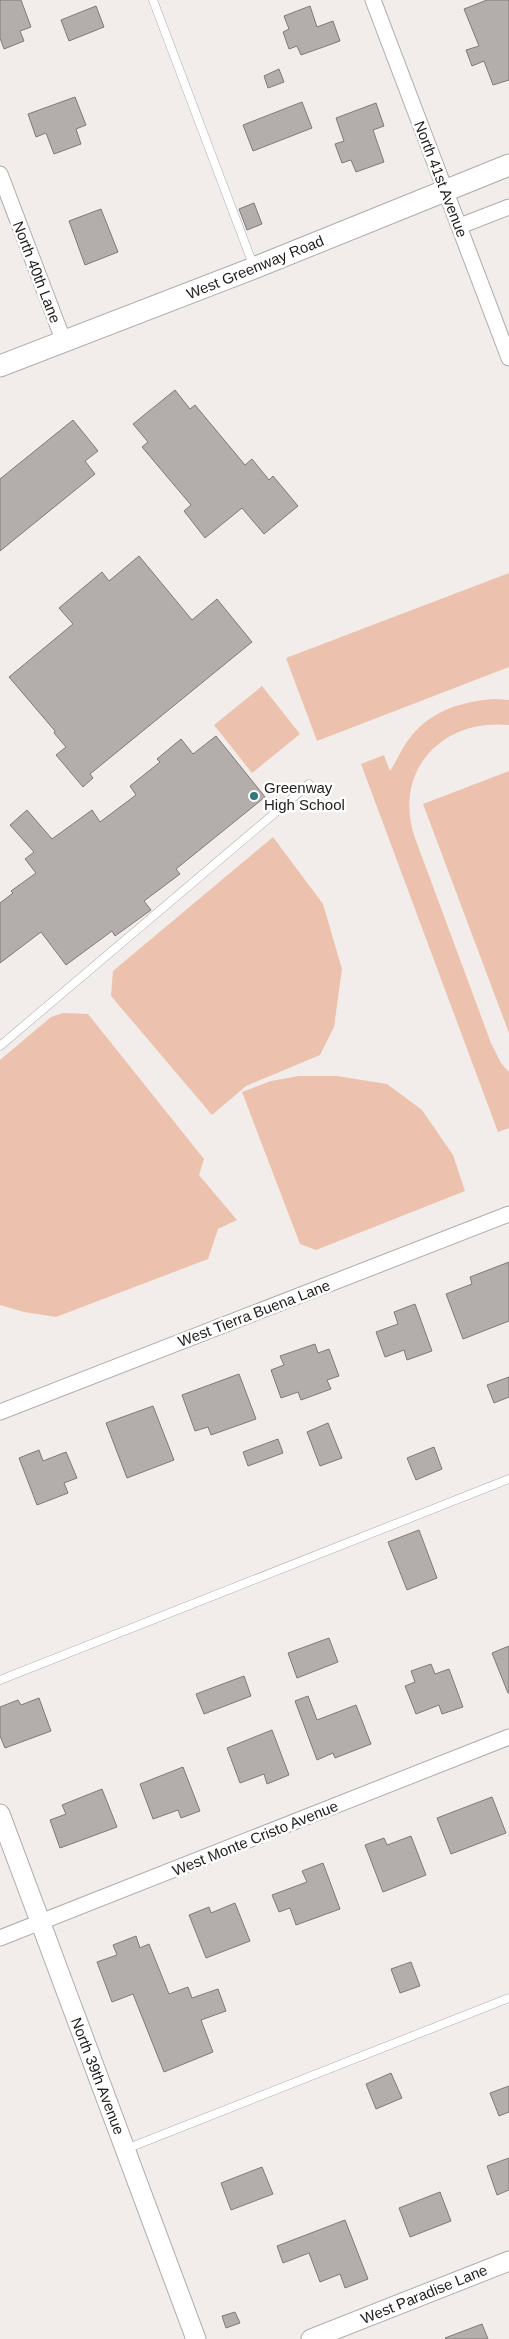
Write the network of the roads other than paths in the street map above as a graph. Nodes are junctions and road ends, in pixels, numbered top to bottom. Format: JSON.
{"nodes":[{"id":1,"x":153,"y":0,"type":"edge"},
{"id":2,"x":373,"y":0,"type":"edge"},
{"id":3,"x":509,"y":165,"type":"edge"},
{"id":4,"x":0,"y":174,"type":"edge"},
{"id":5,"x":445,"y":190,"type":"junction"},
{"id":6,"x":509,"y":207,"type":"edge"},
{"id":7,"x":460,"y":226,"type":"junction"},
{"id":8,"x":254,"y":268,"type":"junction"},
{"id":9,"x":64,"y":342,"type":"junction"},
{"id":10,"x":509,"y":358,"type":"edge"},
{"id":11,"x":0,"y":366,"type":"edge"},
{"id":12,"x":309,"y":784,"type":"dead end"},
{"id":13,"x":0,"y":1046,"type":"edge"},
{"id":14,"x":509,"y":1214,"type":"edge"},
{"id":15,"x":0,"y":1412,"type":"edge"},
{"id":16,"x":509,"y":1479,"type":"edge"},
{"id":17,"x":0,"y":1680,"type":"edge"},
{"id":18,"x":509,"y":1737,"type":"edge"},
{"id":19,"x":0,"y":1814,"type":"edge"},
{"id":20,"x":40,"y":1923,"type":"junction"},
{"id":21,"x":0,"y":1938,"type":"edge"},
{"id":22,"x":509,"y":1998,"type":"edge"},
{"id":23,"x":126,"y":2149,"type":"junction"},
{"id":24,"x":509,"y":2261,"type":"edge"},
{"id":25,"x":196,"y":2339,"type":"edge"},
{"id":26,"x":311,"y":2339,"type":"edge"}],
"edges":[{"from":1,"to":8,"type":"lane"},
{"from":2,"to":5,"type":"street","name":"North 41st Avenue"},
{"from":3,"to":5,"type":"main road","name":"West Greenway Road"},
{"from":4,"to":9,"type":"street","name":"North 40th Lane"},
{"from":5,"to":7,"type":"street","name":"North 41st Avenue"},
{"from":5,"to":8,"type":"main road","name":"West Greenway Road"},
{"from":6,"to":7,"type":"street"},
{"from":7,"to":10,"type":"street","name":"North 41st Avenue"},
{"from":8,"to":9,"type":"main road","name":"West Greenway Road"},
{"from":9,"to":11,"type":"main road","name":"West Greenway Road"},
{"from":12,"to":13,"type":"lane"},
{"from":14,"to":15,"type":"street","name":"West Tierra Buena Lane"},
{"from":16,"to":17,"type":"lane"},
{"from":18,"to":20,"type":"street","name":"West Monte Cristo Avenue"},
{"from":19,"to":20,"type":"street","name":"North 39th Avenue"},
{"from":20,"to":21,"type":"street","name":"West Monte Cristo Avenue"},
{"from":20,"to":23,"type":"street","name":"North 39th Avenue"},
{"from":22,"to":23,"type":"lane"},
{"from":23,"to":25,"type":"street","name":"North 39th Avenue"},
{"from":24,"to":26,"type":"street","name":"West Paradise Lane"}]}
